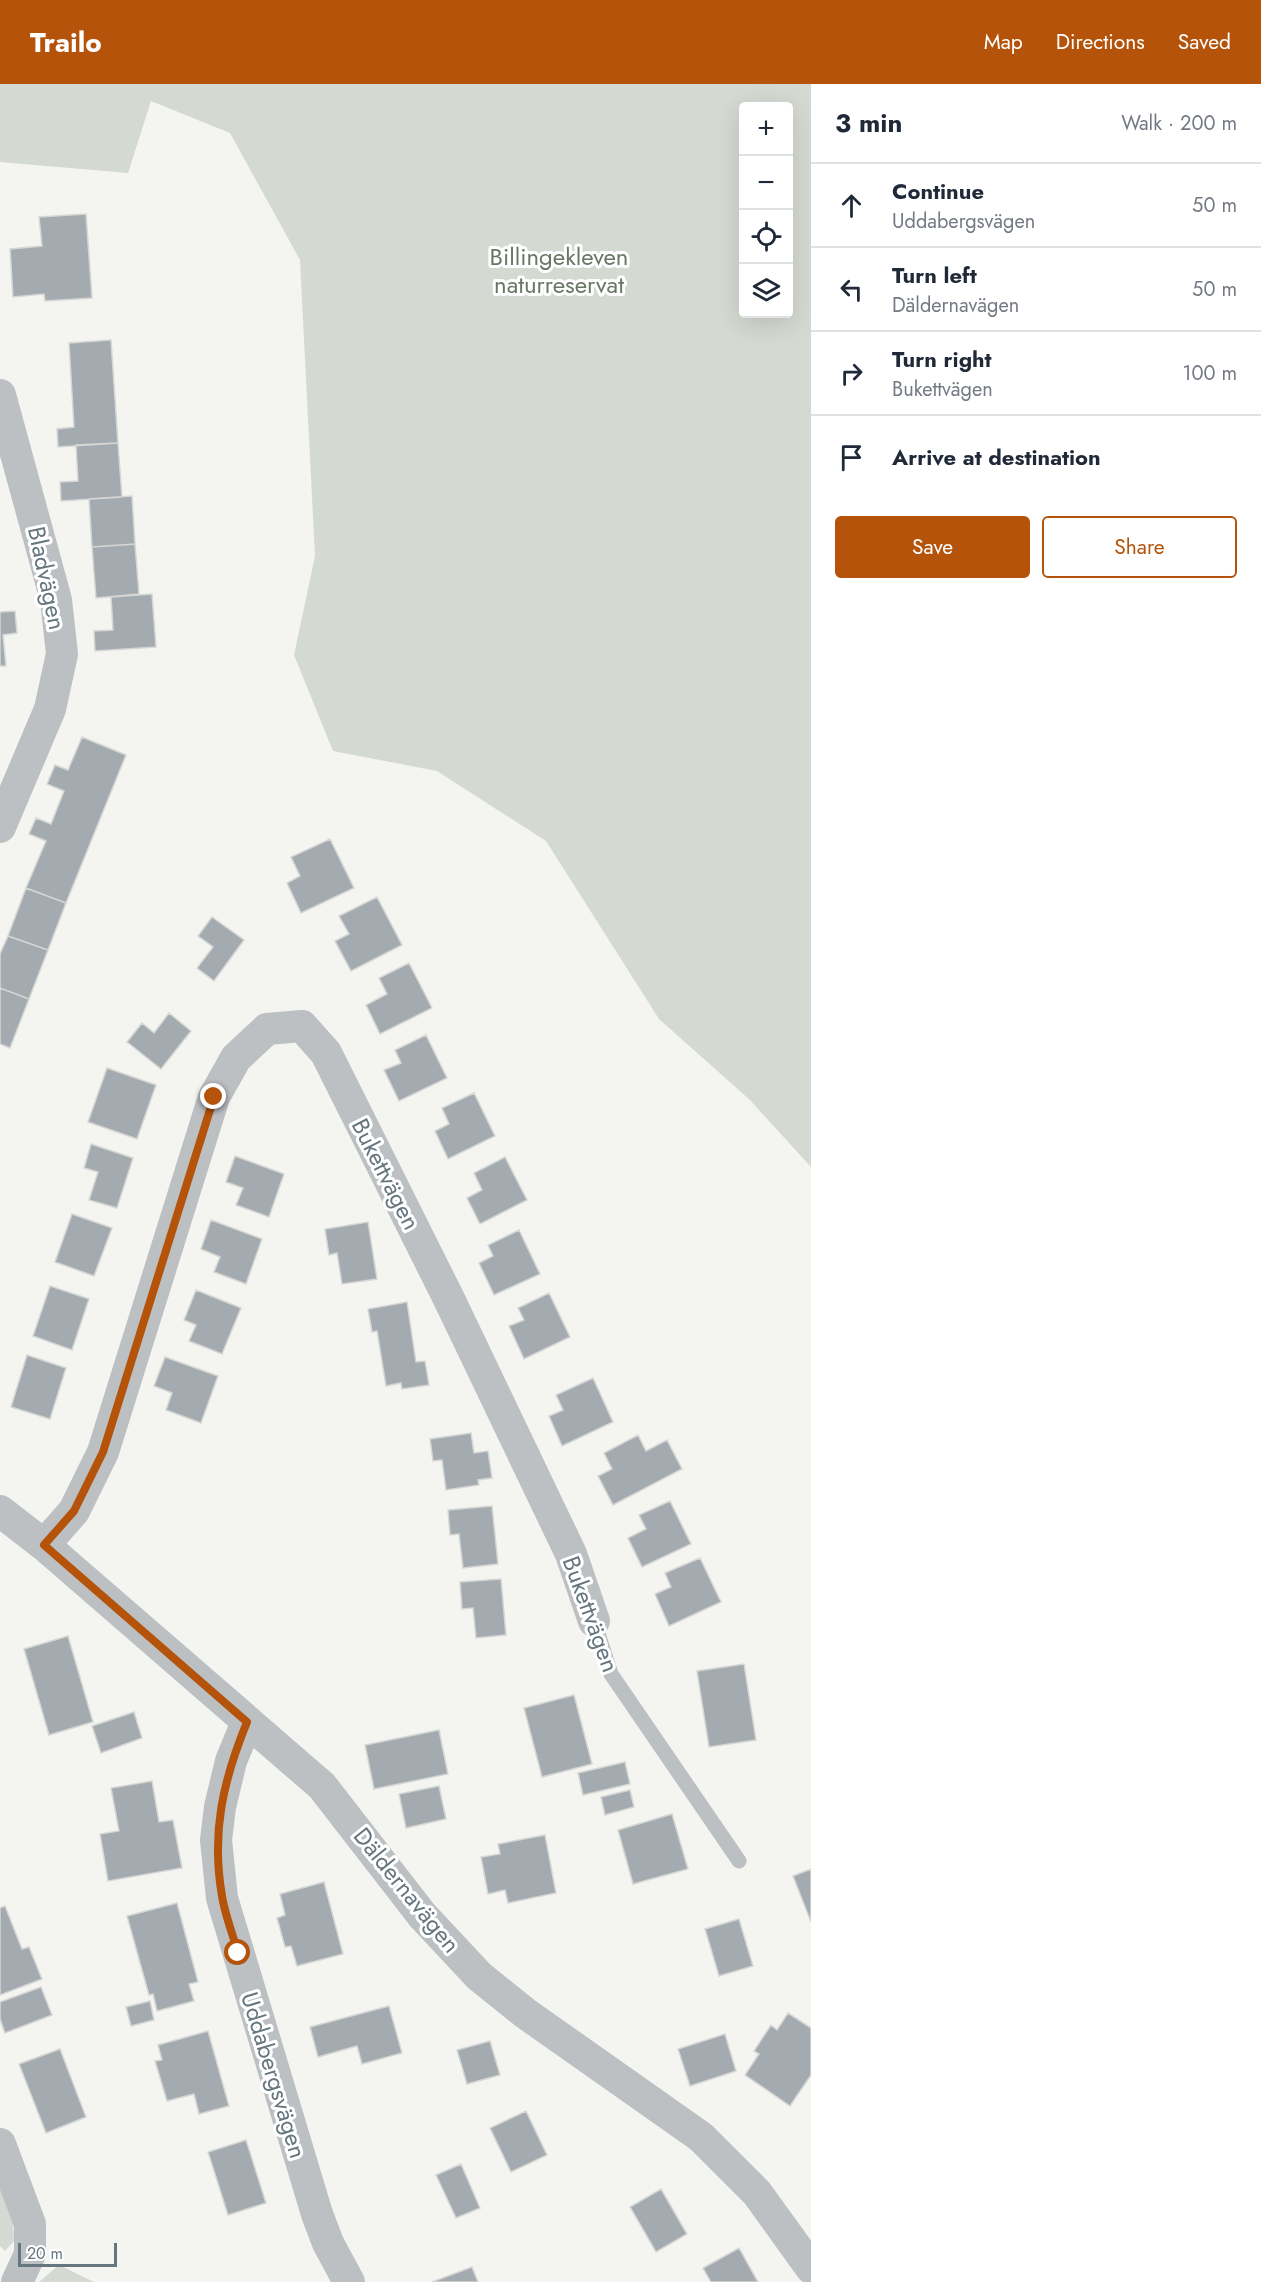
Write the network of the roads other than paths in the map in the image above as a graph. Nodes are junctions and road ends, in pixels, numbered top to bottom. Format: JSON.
{"nodes":[{"id":1,"x":0,"y":395,"type":"edge"},
{"id":2,"x":0,"y":827,"type":"edge"},
{"id":3,"x":0,"y":1511,"type":"edge"},
{"id":4,"x":44,"y":1545,"type":"junction"},
{"id":5,"x":594,"y":1621,"type":"joint"},
{"id":6,"x":247,"y":1722,"type":"junction"},
{"id":7,"x":739,"y":1861,"type":"dead end"},
{"id":8,"x":0,"y":2144,"type":"edge"},
{"id":9,"x":811,"y":2268,"type":"edge"},
{"id":10,"x":17,"y":2282,"type":"edge"},
{"id":11,"x":349,"y":2282,"type":"edge"}],
"edges":[{"from":1,"to":2,"type":"street","name":"Bladvägen"},
{"from":3,"to":4,"type":"street","name":"Däldernavägen"},
{"from":4,"to":5,"type":"street","name":"Bukettvägen"},
{"from":4,"to":6,"type":"street","name":"Däldernavägen"},
{"from":5,"to":7,"type":"lane","name":"Bukettvägen"},
{"from":6,"to":9,"type":"street","name":"Däldernavägen"},
{"from":6,"to":11,"type":"street","name":"Uddabergsvägen"},
{"from":8,"to":10,"type":"street"}]}
